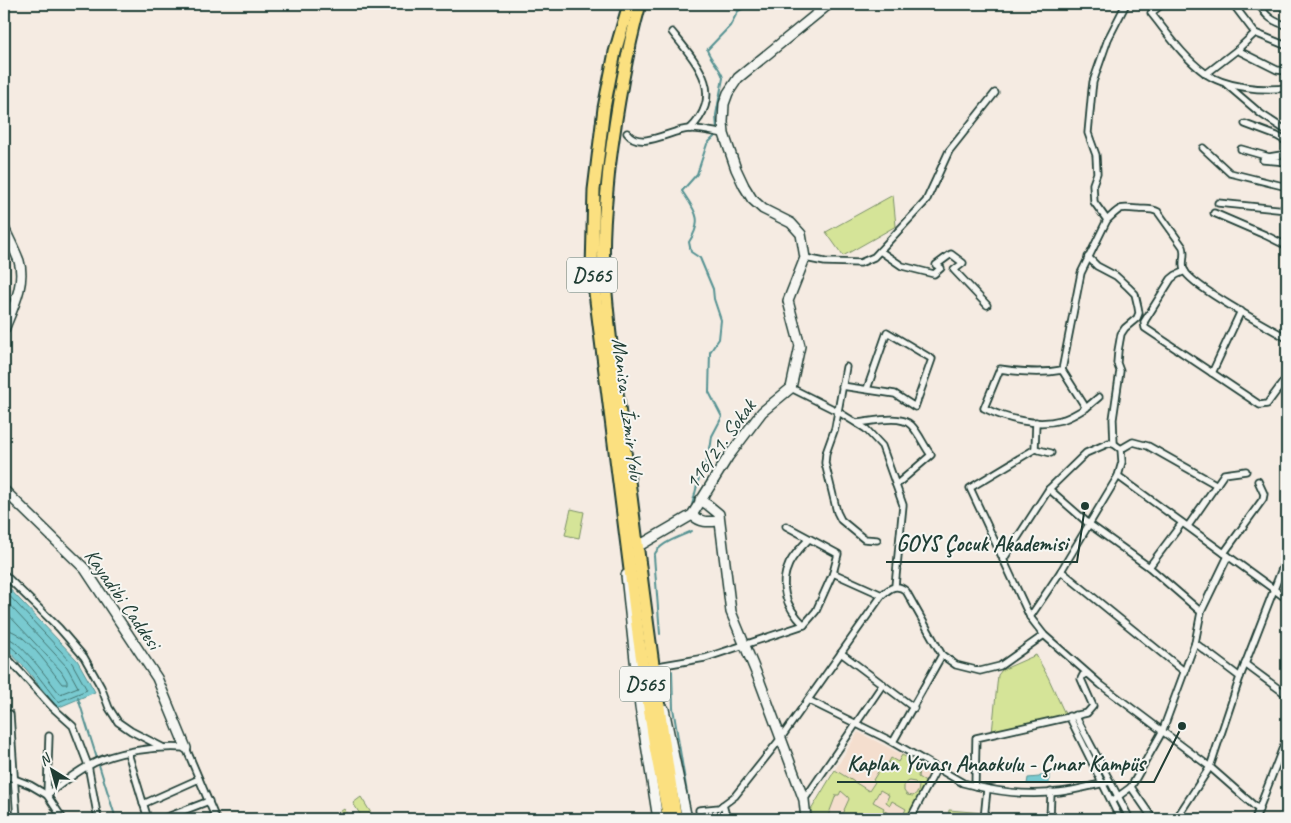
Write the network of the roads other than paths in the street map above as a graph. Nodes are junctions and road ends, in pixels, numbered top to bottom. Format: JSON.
{"nodes":[{"id":1,"x":629,"y":4,"type":"edge"},
{"id":2,"x":640,"y":4,"type":"edge"},
{"id":3,"x":829,"y":4,"type":"edge"},
{"id":4,"x":1126,"y":4,"type":"edge"},
{"id":5,"x":1162,"y":4,"type":"edge"},
{"id":6,"x":1233,"y":4,"type":"edge"},
{"id":7,"x":1260,"y":4,"type":"edge"},
{"id":8,"x":1287,"y":25,"type":"edge"},
{"id":9,"x":672,"y":32,"type":"dead end"},
{"id":10,"x":1255,"y":33,"type":"junction"},
{"id":11,"x":1287,"y":46,"type":"edge"},
{"id":12,"x":1237,"y":50,"type":"junction"},
{"id":13,"x":1287,"y":72,"type":"edge"},
{"id":14,"x":1206,"y":74,"type":"junction"},
{"id":15,"x":1222,"y":81,"type":"junction"},
{"id":16,"x":1287,"y":88,"type":"edge"},
{"id":17,"x":995,"y":93,"type":"dead end"},
{"id":18,"x":1246,"y":124,"type":"dead end"},
{"id":19,"x":690,"y":129,"type":"junction"},
{"id":20,"x":1287,"y":131,"type":"edge"},
{"id":21,"x":627,"y":133,"type":"dead end"},
{"id":22,"x":724,"y":134,"type":"junction"},
{"id":23,"x":1287,"y":142,"type":"edge"},
{"id":24,"x":1203,"y":148,"type":"dead end"},
{"id":25,"x":1240,"y":149,"type":"dead end"},
{"id":26,"x":1287,"y":154,"type":"edge"},
{"id":27,"x":1263,"y":160,"type":"dead end"},
{"id":28,"x":1287,"y":162,"type":"edge"},
{"id":29,"x":1287,"y":187,"type":"edge"},
{"id":30,"x":1218,"y":203,"type":"dead end"},
{"id":31,"x":1287,"y":210,"type":"edge"},
{"id":32,"x":1214,"y":214,"type":"dead end"},
{"id":33,"x":1106,"y":220,"type":"junction"},
{"id":34,"x":4,"y":228,"type":"edge"},
{"id":35,"x":1287,"y":246,"type":"edge"},
{"id":36,"x":880,"y":251,"type":"junction"},
{"id":37,"x":1088,"y":257,"type":"junction"},
{"id":38,"x":805,"y":258,"type":"junction"},
{"id":39,"x":1185,"y":271,"type":"junction"},
{"id":40,"x":987,"y":305,"type":"dead end"},
{"id":41,"x":1241,"y":311,"type":"junction"},
{"id":42,"x":4,"y":330,"type":"edge"},
{"id":43,"x":1287,"y":338,"type":"edge"},
{"id":44,"x":846,"y":367,"type":"dead end"},
{"id":45,"x":1062,"y":370,"type":"junction"},
{"id":46,"x":1212,"y":373,"type":"junction"},
{"id":47,"x":1287,"y":377,"type":"edge"},
{"id":48,"x":842,"y":386,"type":"junction"},
{"id":49,"x":791,"y":388,"type":"junction"},
{"id":50,"x":867,"y":389,"type":"junction"},
{"id":51,"x":1099,"y":397,"type":"dead end"},
{"id":52,"x":1086,"y":408,"type":"junction"},
{"id":53,"x":837,"y":411,"type":"junction"},
{"id":54,"x":1036,"y":422,"type":"junction"},
{"id":55,"x":857,"y":423,"type":"junction"},
{"id":56,"x":1114,"y":444,"type":"junction"},
{"id":57,"x":1035,"y":449,"type":"junction"},
{"id":58,"x":1121,"y":449,"type":"junction"},
{"id":59,"x":1051,"y":453,"type":"dead end"},
{"id":60,"x":1246,"y":471,"type":"dead end"},
{"id":61,"x":1118,"y":476,"type":"junction"},
{"id":62,"x":1258,"y":481,"type":"dead end"},
{"id":63,"x":896,"y":485,"type":"junction"},
{"id":64,"x":1217,"y":485,"type":"junction"},
{"id":65,"x":1049,"y":489,"type":"junction"},
{"id":66,"x":4,"y":490,"type":"edge"},
{"id":67,"x":700,"y":500,"type":"junction"},
{"id":68,"x":692,"y":515,"type":"junction"},
{"id":69,"x":719,"y":521,"type":"junction"},
{"id":70,"x":1089,"y":524,"type":"junction"},
{"id":71,"x":1185,"y":525,"type":"junction"},
{"id":72,"x":786,"y":526,"type":"dead end"},
{"id":73,"x":809,"y":539,"type":"junction"},
{"id":74,"x":877,"y":540,"type":"dead end"},
{"id":75,"x":632,"y":547,"type":"junction"},
{"id":76,"x":1226,"y":554,"type":"junction"},
{"id":77,"x":1003,"y":560,"type":"junction"},
{"id":78,"x":1285,"y":561,"type":"dead end"},
{"id":79,"x":1148,"y":567,"type":"junction"},
{"id":80,"x":1061,"y":571,"type":"junction"},
{"id":81,"x":833,"y":573,"type":"junction"},
{"id":82,"x":4,"y":574,"type":"edge"},
{"id":83,"x":896,"y":586,"type":"junction"},
{"id":84,"x":1274,"y":589,"type":"junction"},
{"id":85,"x":882,"y":595,"type":"junction"},
{"id":86,"x":1287,"y":599,"type":"edge"},
{"id":87,"x":1200,"y":612,"type":"junction"},
{"id":88,"x":1030,"y":617,"type":"junction"},
{"id":89,"x":804,"y":625,"type":"junction"},
{"id":90,"x":1044,"y":635,"type":"junction"},
{"id":91,"x":1195,"y":643,"type":"junction"},
{"id":92,"x":745,"y":644,"type":"junction"},
{"id":93,"x":842,"y":653,"type":"junction"},
{"id":94,"x":4,"y":654,"type":"edge"},
{"id":95,"x":942,"y":656,"type":"junction"},
{"id":96,"x":1245,"y":664,"type":"junction"},
{"id":97,"x":653,"y":669,"type":"junction"},
{"id":98,"x":1186,"y":672,"type":"junction"},
{"id":99,"x":1088,"y":674,"type":"junction"},
{"id":100,"x":1240,"y":677,"type":"junction"},
{"id":101,"x":883,"y":684,"type":"junction"},
{"id":102,"x":1287,"y":695,"type":"edge"},
{"id":103,"x":808,"y":700,"type":"junction"},
{"id":104,"x":914,"y":708,"type":"junction"},
{"id":105,"x":10,"y":714,"type":"dead end"},
{"id":106,"x":1072,"y":715,"type":"junction"},
{"id":107,"x":856,"y":723,"type":"junction"},
{"id":108,"x":1162,"y":732,"type":"junction"},
{"id":109,"x":49,"y":736,"type":"dead end"},
{"id":110,"x":1287,"y":737,"type":"edge"},
{"id":111,"x":781,"y":738,"type":"junction"},
{"id":112,"x":893,"y":742,"type":"junction"},
{"id":113,"x":162,"y":747,"type":"junction"},
{"id":114,"x":186,"y":748,"type":"junction"},
{"id":115,"x":128,"y":753,"type":"junction"},
{"id":116,"x":88,"y":765,"type":"junction"},
{"id":117,"x":1210,"y":767,"type":"junction"},
{"id":118,"x":938,"y":768,"type":"junction"},
{"id":119,"x":4,"y":775,"type":"edge"},
{"id":120,"x":199,"y":779,"type":"junction"},
{"id":121,"x":15,"y":780,"type":"junction"},
{"id":122,"x":1110,"y":782,"type":"junction"},
{"id":123,"x":1102,"y":783,"type":"junction"},
{"id":124,"x":975,"y":786,"type":"junction"},
{"id":125,"x":1131,"y":787,"type":"junction"},
{"id":126,"x":987,"y":789,"type":"junction"},
{"id":127,"x":1051,"y":792,"type":"junction"},
{"id":128,"x":47,"y":795,"type":"junction"},
{"id":129,"x":1118,"y":797,"type":"junction"},
{"id":130,"x":804,"y":800,"type":"junction"},
{"id":131,"x":209,"y":801,"type":"junction"},
{"id":132,"x":1112,"y":802,"type":"junction"},
{"id":133,"x":142,"y":804,"type":"junction"},
{"id":134,"x":723,"y":805,"type":"junction"},
{"id":135,"x":1258,"y":810,"type":"junction"},
{"id":136,"x":17,"y":819,"type":"edge"},
{"id":137,"x":63,"y":819,"type":"edge"},
{"id":138,"x":98,"y":819,"type":"edge"},
{"id":139,"x":148,"y":819,"type":"edge"},
{"id":140,"x":162,"y":819,"type":"edge"},
{"id":141,"x":216,"y":819,"type":"edge"},
{"id":142,"x":658,"y":819,"type":"edge"},
{"id":143,"x":669,"y":819,"type":"edge"},
{"id":144,"x":676,"y":819,"type":"edge"},
{"id":145,"x":687,"y":819,"type":"edge"},
{"id":146,"x":700,"y":819,"type":"edge"},
{"id":147,"x":727,"y":819,"type":"edge"},
{"id":148,"x":806,"y":819,"type":"edge"},
{"id":149,"x":910,"y":819,"type":"edge"},
{"id":150,"x":984,"y":819,"type":"edge"},
{"id":151,"x":1050,"y":819,"type":"edge"},
{"id":152,"x":1120,"y":819,"type":"edge"},
{"id":153,"x":1130,"y":819,"type":"edge"},
{"id":154,"x":1153,"y":819,"type":"edge"},
{"id":155,"x":1176,"y":819,"type":"edge"},
{"id":156,"x":1255,"y":819,"type":"edge"}],
"edges":[{"from":1,"to":75,"type":"highway","name":"Manisa - İzmir Yolu","number":"D565"},
{"from":2,"to":75,"type":"highway","name":"Manisa - İzmir Yolu","number":"D565"},
{"from":3,"to":22,"type":"street"},
{"from":4,"to":33,"type":"street"},
{"from":5,"to":14,"type":"street"},
{"from":6,"to":10,"type":"street"},
{"from":7,"to":8,"type":"street"},
{"from":9,"to":19,"type":"street"},
{"from":10,"to":11,"type":"street"},
{"from":10,"to":12,"type":"street"},
{"from":12,"to":13,"type":"street"},
{"from":12,"to":14,"type":"street"},
{"from":14,"to":15,"type":"street"},
{"from":15,"to":16,"type":"street"},
{"from":15,"to":20,"type":"street"},
{"from":17,"to":36,"type":"street"},
{"from":18,"to":23,"type":"street"},
{"from":19,"to":21,"type":"street"},
{"from":19,"to":22,"type":"street"},
{"from":22,"to":38,"type":"street"},
{"from":24,"to":29,"type":"street"},
{"from":25,"to":26,"type":"street"},
{"from":27,"to":28,"type":"street"},
{"from":30,"to":31,"type":"street"},
{"from":32,"to":35,"type":"street"},
{"from":33,"to":37,"type":"street"},
{"from":33,"to":39,"type":"street"},
{"from":34,"to":42,"type":"street"},
{"from":36,"to":38,"type":"street"},
{"from":36,"to":40,"type":"street"},
{"from":37,"to":45,"type":"street"},
{"from":37,"to":56,"type":"street"},
{"from":38,"to":49,"type":"street"},
{"from":39,"to":41,"type":"street"},
{"from":39,"to":46,"type":"street"},
{"from":41,"to":43,"type":"street"},
{"from":41,"to":46,"type":"street"},
{"from":44,"to":48,"type":"street"},
{"from":45,"to":52,"type":"street"},
{"from":45,"to":54,"type":"street"},
{"from":46,"to":47,"type":"street"},
{"from":48,"to":50,"type":"street"},
{"from":48,"to":53,"type":"street"},
{"from":49,"to":53,"type":"street"},
{"from":49,"to":67,"type":"street","name":"116/21. Sokak"},
{"from":50,"to":50,"type":"street"},
{"from":51,"to":52,"type":"street"},
{"from":52,"to":54,"type":"street"},
{"from":53,"to":55,"type":"street"},
{"from":53,"to":74,"type":"street"},
{"from":54,"to":57,"type":"street"},
{"from":55,"to":63,"type":"street"},
{"from":55,"to":63,"type":"street"},
{"from":56,"to":58,"type":"street"},
{"from":56,"to":65,"type":"street"},
{"from":57,"to":59,"type":"street"},
{"from":57,"to":77,"type":"street"},
{"from":58,"to":61,"type":"street"},
{"from":58,"to":64,"type":"street"},
{"from":60,"to":64,"type":"street"},
{"from":61,"to":70,"type":"street"},
{"from":61,"to":71,"type":"street"},
{"from":62,"to":76,"type":"street"},
{"from":63,"to":83,"type":"street"},
{"from":64,"to":71,"type":"street"},
{"from":65,"to":70,"type":"street"},
{"from":65,"to":77,"type":"street"},
{"from":66,"to":114,"type":"street","name":"Kayadibi Caddesi"},
{"from":67,"to":68,"type":"street","name":"116/21. Sokak"},
{"from":67,"to":69,"type":"street"},
{"from":68,"to":69,"type":"street"},
{"from":68,"to":75,"type":"street","name":"116/21. Sokak"},
{"from":69,"to":92,"type":"street"},
{"from":70,"to":79,"type":"street"},
{"from":70,"to":80,"type":"street"},
{"from":71,"to":76,"type":"street"},
{"from":71,"to":79,"type":"street"},
{"from":72,"to":73,"type":"street"},
{"from":73,"to":81,"type":"street"},
{"from":73,"to":89,"type":"street"},
{"from":75,"to":97,"type":"highway","name":"Manisa - İzmir Yolu","number":"D565"},
{"from":75,"to":142,"type":"street"},
{"from":75,"to":143,"type":"highway","name":"Manisa - İzmir Yolu","number":"D565"},
{"from":76,"to":84,"type":"street"},
{"from":76,"to":87,"type":"street"},
{"from":77,"to":88,"type":"street"},
{"from":78,"to":84,"type":"street"},
{"from":79,"to":87,"type":"street"},
{"from":80,"to":88,"type":"street"},
{"from":80,"to":98,"type":"street"},
{"from":81,"to":85,"type":"street"},
{"from":81,"to":89,"type":"street"},
{"from":82,"to":113,"type":"street"},
{"from":83,"to":85,"type":"street"},
{"from":83,"to":95,"type":"street"},
{"from":84,"to":86,"type":"street"},
{"from":84,"to":96,"type":"street"},
{"from":85,"to":93,"type":"street"},
{"from":87,"to":91,"type":"street"},
{"from":88,"to":90,"type":"street"},
{"from":89,"to":92,"type":"street"},
{"from":90,"to":95,"type":"street"},
{"from":90,"to":99,"type":"street"},
{"from":91,"to":98,"type":"street"},
{"from":91,"to":100,"type":"street"},
{"from":92,"to":97,"type":"street"},
{"from":92,"to":111,"type":"street"},
{"from":93,"to":101,"type":"street"},
{"from":93,"to":103,"type":"street"},
{"from":94,"to":116,"type":"street"},
{"from":95,"to":104,"type":"street"},
{"from":96,"to":100,"type":"street"},
{"from":96,"to":102,"type":"street"},
{"from":97,"to":144,"type":"highway","name":"Manisa - İzmir Yolu","number":"D565"},
{"from":97,"to":145,"type":"street"},
{"from":98,"to":108,"type":"street"},
{"from":99,"to":106,"type":"street"},
{"from":99,"to":108,"type":"street"},
{"from":100,"to":117,"type":"street"},
{"from":101,"to":104,"type":"street"},
{"from":101,"to":107,"type":"street"},
{"from":103,"to":107,"type":"street"},
{"from":103,"to":111,"type":"street"},
{"from":104,"to":112,"type":"street"},
{"from":105,"to":121,"type":"street"},
{"from":106,"to":122,"type":"street"},
{"from":106,"to":123,"type":"street"},
{"from":106,"to":124,"type":"street"},
{"from":107,"to":112,"type":"street"},
{"from":107,"to":130,"type":"street"},
{"from":108,"to":117,"type":"street"},
{"from":108,"to":125,"type":"street"},
{"from":109,"to":128,"type":"street"},
{"from":110,"to":135,"type":"street"},
{"from":111,"to":130,"type":"street"},
{"from":111,"to":134,"type":"street"},
{"from":112,"to":118,"type":"street"},
{"from":113,"to":114,"type":"street"},
{"from":113,"to":115,"type":"street"},
{"from":114,"to":120,"type":"street"},
{"from":115,"to":116,"type":"street"},
{"from":115,"to":133,"type":"street"},
{"from":116,"to":128,"type":"street"},
{"from":116,"to":138,"type":"street"},
{"from":117,"to":135,"type":"street"},
{"from":117,"to":155,"type":"street"},
{"from":118,"to":124,"type":"street"},
{"from":118,"to":149,"type":"street"},
{"from":119,"to":121,"type":"street"},
{"from":120,"to":131,"type":"street"},
{"from":120,"to":133,"type":"street"},
{"from":121,"to":128,"type":"street"},
{"from":121,"to":136,"type":"street"},
{"from":122,"to":123,"type":"street"},
{"from":122,"to":129,"type":"street"},
{"from":123,"to":127,"type":"street"},
{"from":123,"to":132,"type":"street"},
{"from":124,"to":126,"type":"street"},
{"from":125,"to":129,"type":"street"},
{"from":125,"to":154,"type":"street"},
{"from":126,"to":127,"type":"street"},
{"from":126,"to":150,"type":"street"},
{"from":127,"to":151,"type":"street"},
{"from":128,"to":137,"type":"street"},
{"from":129,"to":132,"type":"street"},
{"from":129,"to":153,"type":"street"},
{"from":130,"to":148,"type":"street"},
{"from":131,"to":140,"type":"street"},
{"from":131,"to":141,"type":"street"},
{"from":132,"to":152,"type":"street"},
{"from":133,"to":139,"type":"street"},
{"from":134,"to":146,"type":"street"},
{"from":134,"to":147,"type":"street"},
{"from":135,"to":156,"type":"street"}]}
